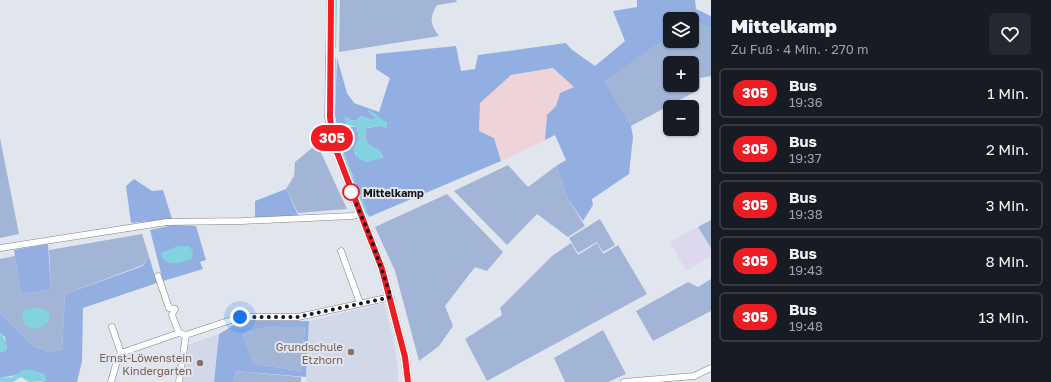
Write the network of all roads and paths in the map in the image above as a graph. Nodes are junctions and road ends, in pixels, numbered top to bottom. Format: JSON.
{"nodes":[{"id":1,"x":331,"y":0,"type":"edge"},
{"id":2,"x":361,"y":214,"type":"junction"},
{"id":3,"x":0,"y":248,"type":"edge"},
{"id":4,"x":340,"y":251,"type":"dead end"},
{"id":5,"x":158,"y":276,"type":"dead end"},
{"id":6,"x":391,"y":297,"type":"junction"},
{"id":7,"x":360,"y":303,"type":"junction"},
{"id":8,"x":112,"y":327,"type":"dead end"},
{"id":9,"x":179,"y":333,"type":"junction"},
{"id":10,"x":186,"y":335,"type":"junction"},
{"id":11,"x":121,"y":353,"type":"junction"},
{"id":12,"x":711,"y":368,"type":"edge"},
{"id":13,"x":112,"y":382,"type":"edge"},
{"id":14,"x":179,"y":382,"type":"edge"},
{"id":15,"x":408,"y":382,"type":"edge"},
{"id":16,"x":624,"y":382,"type":"edge"}],
"edges":[{"from":1,"to":2,"type":"street"},
{"from":2,"to":3,"type":"street"},
{"from":2,"to":6,"type":"street"},
{"from":4,"to":7,"type":"street"},
{"from":5,"to":9,"type":"street"},
{"from":6,"to":7,"type":"street"},
{"from":6,"to":15,"type":"street"},
{"from":7,"to":10,"type":"street"},
{"from":8,"to":11,"type":"street"},
{"from":9,"to":10,"type":"street"},
{"from":9,"to":11,"type":"street"},
{"from":10,"to":14,"type":"street"},
{"from":11,"to":13,"type":"street"},
{"from":12,"to":16,"type":"street"}]}
